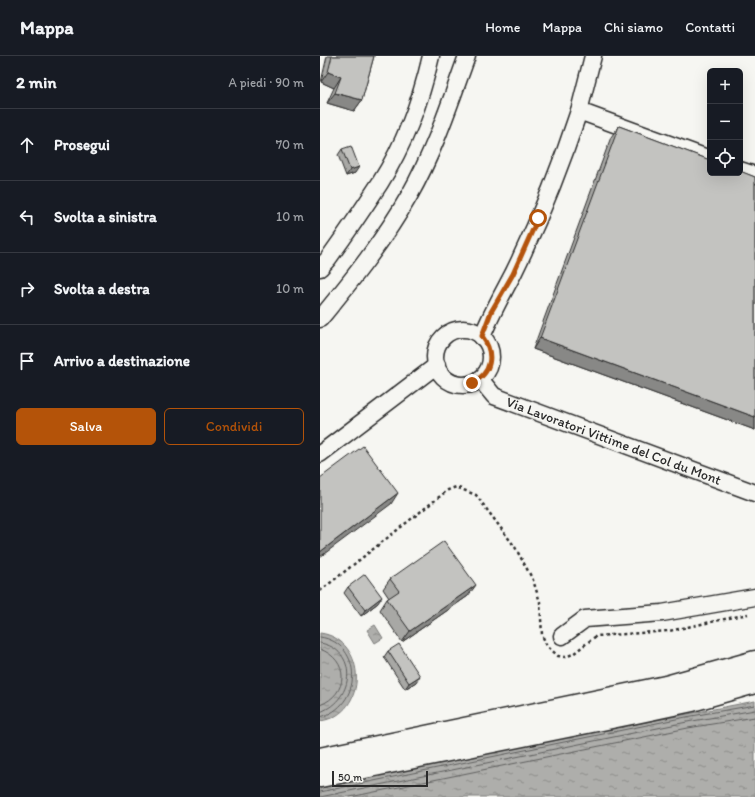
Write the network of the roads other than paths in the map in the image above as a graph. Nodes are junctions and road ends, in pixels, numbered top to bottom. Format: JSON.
{"nodes":[{"id":1,"x":431,"y":56,"type":"edge"},
{"id":2,"x":467,"y":56,"type":"edge"},
{"id":3,"x":593,"y":56,"type":"edge"},
{"id":4,"x":579,"y":111,"type":"junction"},
{"id":5,"x":707,"y":158,"type":"edge"},
{"id":6,"x":743,"y":171,"type":"edge"},
{"id":7,"x":755,"y":175,"type":"edge"},
{"id":8,"x":320,"y":268,"type":"edge"},
{"id":9,"x":320,"y":319,"type":"edge"},
{"id":10,"x":482,"y":336,"type":"junction"},
{"id":11,"x":436,"y":365,"type":"junction"},
{"id":12,"x":480,"y":379,"type":"junction"},
{"id":13,"x":320,"y":454,"type":"edge"},
{"id":14,"x":755,"y":493,"type":"edge"},
{"id":15,"x":755,"y":597,"type":"edge"},
{"id":16,"x":562,"y":636,"type":"dead end"},
{"id":17,"x":755,"y":662,"type":"edge"},
{"id":18,"x":755,"y":682,"type":"edge"},
{"id":19,"x":320,"y":759,"type":"edge"},
{"id":20,"x":320,"y":776,"type":"edge"}],
"edges":[{"from":1,"to":8,"type":"street"},
{"from":2,"to":9,"type":"street"},
{"from":3,"to":4,"type":"street"},
{"from":4,"to":5,"type":"street"},
{"from":4,"to":10,"type":"street"},
{"from":6,"to":7,"type":"street"},
{"from":10,"to":11,"type":"street"},
{"from":10,"to":12,"type":"street"},
{"from":11,"to":12,"type":"street"},
{"from":11,"to":13,"type":"street"},
{"from":12,"to":14,"type":"street","name":"Via Lavoratori Vittime del Col du Mont"},
{"from":15,"to":16,"type":"street"},
{"from":17,"to":19,"type":"highway"},
{"from":18,"to":20,"type":"highway"}]}
